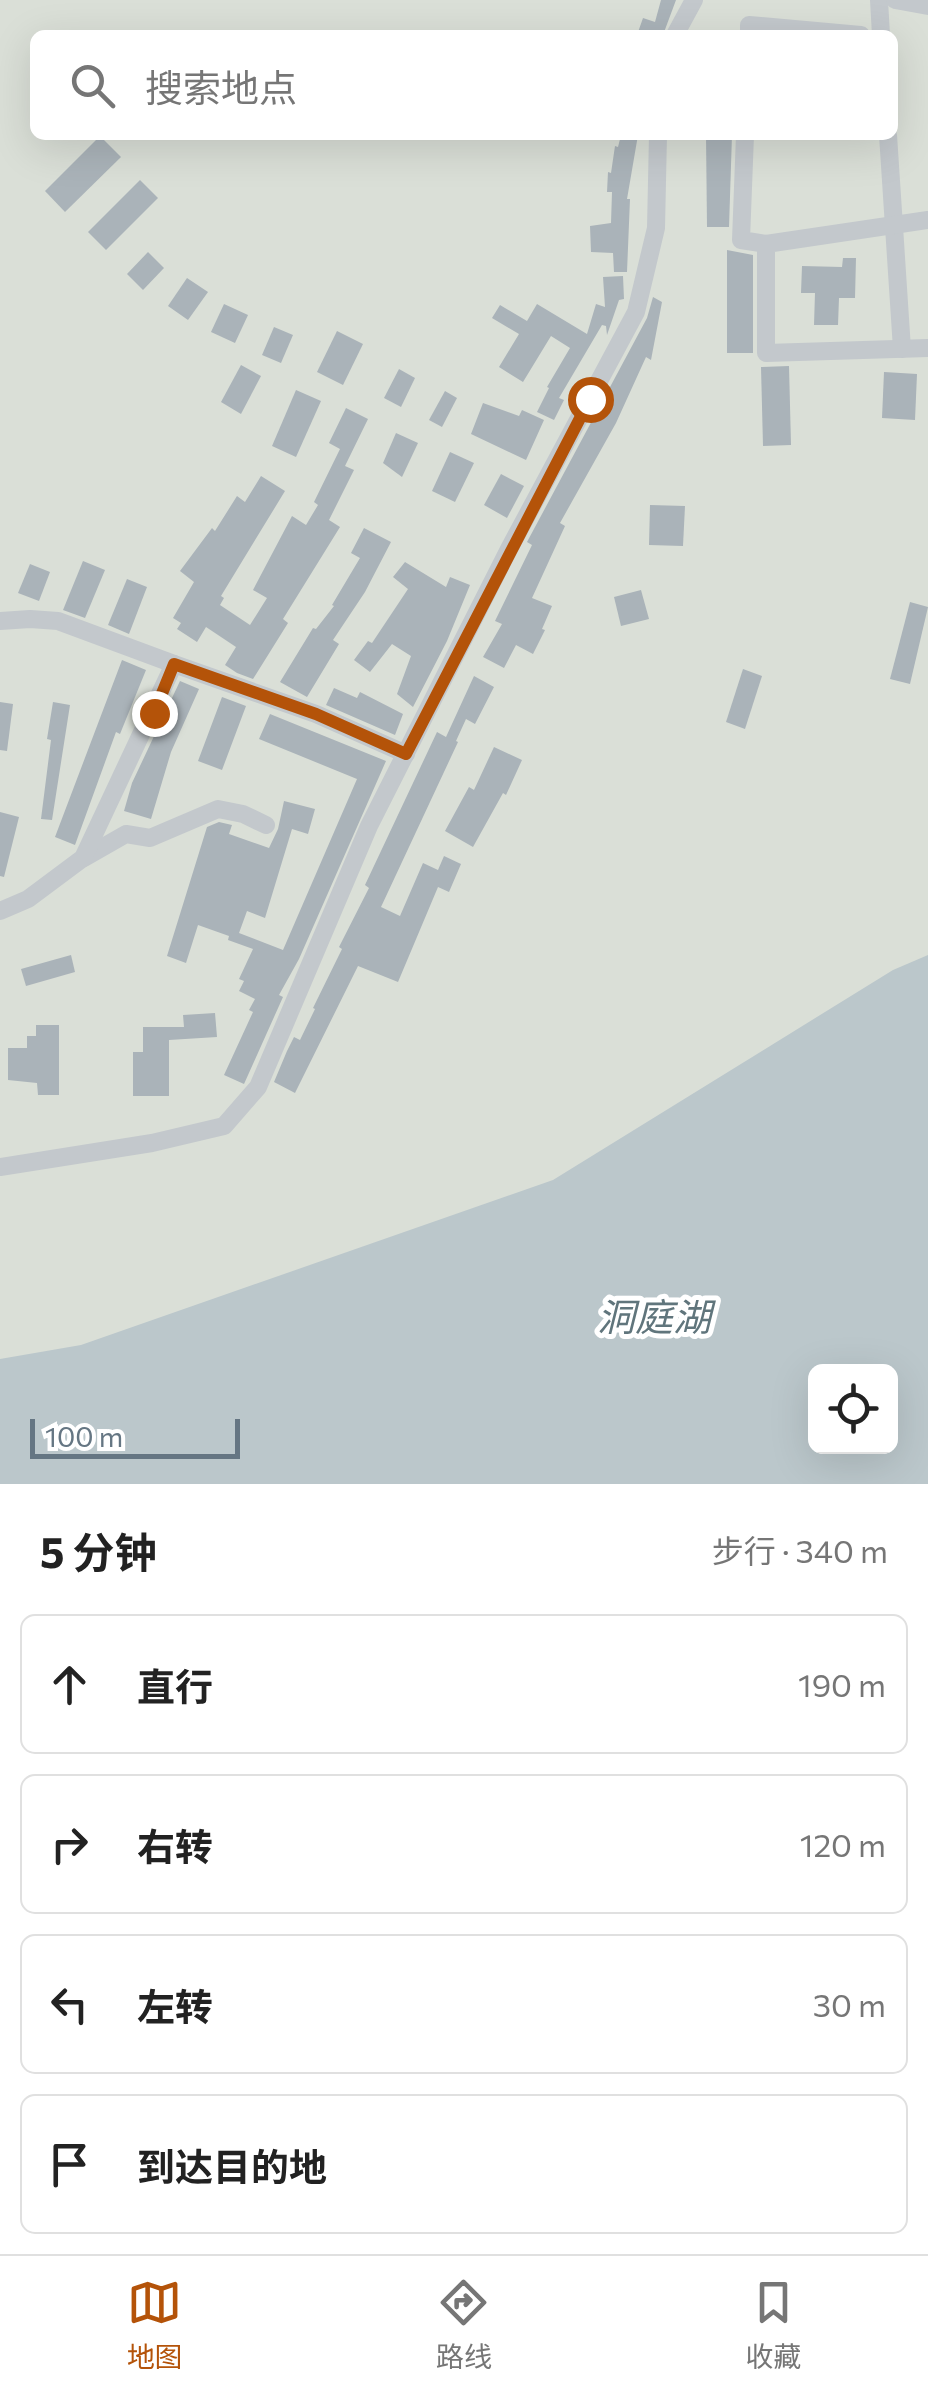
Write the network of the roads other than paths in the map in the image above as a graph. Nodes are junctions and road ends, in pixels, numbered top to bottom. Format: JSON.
{"nodes":[{"id":1,"x":694,"y":0,"type":"edge"},
{"id":2,"x":879,"y":0,"type":"edge"},
{"id":3,"x":895,"y":0,"type":"edge"},
{"id":4,"x":928,"y":6,"type":"edge"},
{"id":5,"x":678,"y":30,"type":"edge"},
{"id":6,"x":749,"y":30,"type":"edge"},
{"id":7,"x":804,"y":30,"type":"edge"},
{"id":8,"x":882,"y":30,"type":"edge"},
{"id":9,"x":658,"y":140,"type":"edge"},
{"id":10,"x":745,"y":140,"type":"edge"},
{"id":11,"x":888,"y":140,"type":"edge"},
{"id":12,"x":928,"y":220,"type":"edge"},
{"id":13,"x":894,"y":225,"type":"junction"},
{"id":14,"x":766,"y":244,"type":"junction"},
{"id":15,"x":928,"y":348,"type":"edge"},
{"id":16,"x":902,"y":349,"type":"junction"},
{"id":17,"x":0,"y":621,"type":"edge"},
{"id":18,"x":174,"y":664,"type":"junction"},
{"id":19,"x":406,"y":754,"type":"junction"},
{"id":20,"x":266,"y":825,"type":"dead end"},
{"id":21,"x":84,"y":858,"type":"junction"},
{"id":22,"x":0,"y":912,"type":"edge"},
{"id":23,"x":0,"y":1167,"type":"edge"}],
"edges":[{"from":1,"to":5,"type":"street"},
{"from":2,"to":8,"type":"street"},
{"from":3,"to":4,"type":"street"},
{"from":6,"to":7,"type":"street"},
{"from":9,"to":19,"type":"street"},
{"from":10,"to":14,"type":"street"},
{"from":11,"to":13,"type":"street"},
{"from":12,"to":13,"type":"street"},
{"from":13,"to":14,"type":"street"},
{"from":13,"to":16,"type":"street"},
{"from":14,"to":16,"type":"street"},
{"from":15,"to":16,"type":"street"},
{"from":17,"to":18,"type":"street"},
{"from":18,"to":19,"type":"street"},
{"from":18,"to":21,"type":"street"},
{"from":19,"to":23,"type":"street"},
{"from":20,"to":21,"type":"street"},
{"from":21,"to":22,"type":"street"}]}
